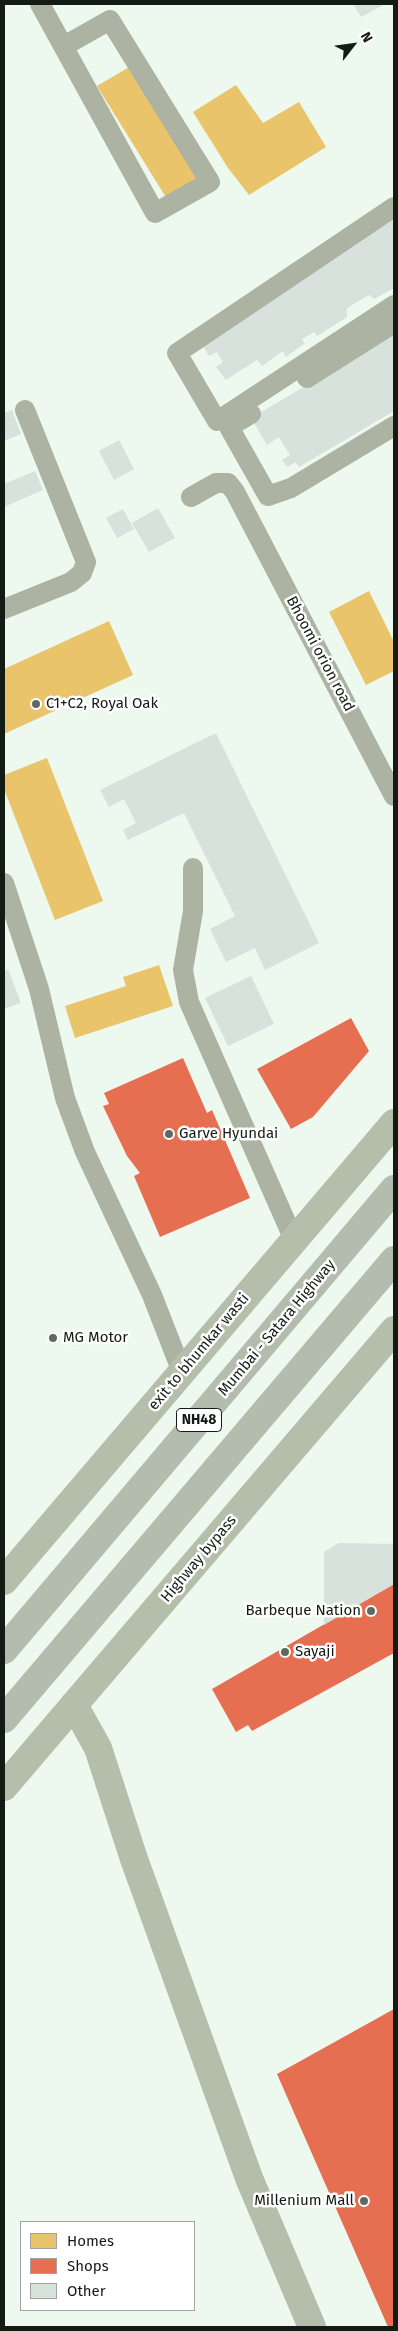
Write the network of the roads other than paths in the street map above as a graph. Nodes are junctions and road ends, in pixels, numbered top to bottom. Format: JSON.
{"nodes":[{"id":1,"x":40,"y":4,"type":"edge"},
{"id":2,"x":64,"y":46,"type":"junction"},
{"id":3,"x":394,"y":207,"type":"edge"},
{"id":4,"x":394,"y":305,"type":"edge"},
{"id":5,"x":394,"y":323,"type":"edge"},
{"id":6,"x":25,"y":410,"type":"dead end"},
{"id":7,"x":394,"y":426,"type":"edge"},
{"id":8,"x":191,"y":497,"type":"dead end"},
{"id":9,"x":4,"y":609,"type":"edge"},
{"id":10,"x":394,"y":796,"type":"edge"},
{"id":11,"x":193,"y":868,"type":"dead end"},
{"id":12,"x":4,"y":883,"type":"edge"},
{"id":13,"x":394,"y":1123,"type":"edge"},
{"id":14,"x":394,"y":1190,"type":"edge"},
{"id":15,"x":294,"y":1240,"type":"junction"},
{"id":16,"x":394,"y":1260,"type":"edge"},
{"id":17,"x":394,"y":1330,"type":"edge"},
{"id":18,"x":182,"y":1372,"type":"junction"},
{"id":19,"x":4,"y":1581,"type":"edge"},
{"id":20,"x":4,"y":1650,"type":"edge"},
{"id":21,"x":74,"y":1705,"type":"junction"},
{"id":22,"x":4,"y":1719,"type":"edge"},
{"id":23,"x":4,"y":1787,"type":"edge"},
{"id":24,"x":312,"y":2327,"type":"edge"}],
"edges":[{"from":1,"to":2,"type":"street"},
{"from":2,"to":2,"type":"street"},
{"from":3,"to":4,"type":"street"},
{"from":5,"to":7,"type":"street"},
{"from":6,"to":9,"type":"street"},
{"from":8,"to":10,"type":"street","name":"Bhoomi orion road"},
{"from":11,"to":15,"type":"street"},
{"from":12,"to":18,"type":"street"},
{"from":13,"to":15,"type":"main road","name":"exit to bhumkar wasti"},
{"from":14,"to":20,"type":"highway","name":"Mumbai - Satara Highway","number":"NH48"},
{"from":15,"to":18,"type":"main road","name":"exit to bhumkar wasti"},
{"from":16,"to":22,"type":"highway","number":"NH48"},
{"from":17,"to":21,"type":"main road","name":"Highway bypass"},
{"from":18,"to":19,"type":"main road","name":"exit to bhumkar wasti"},
{"from":21,"to":23,"type":"main road","name":"Highway bypass"},
{"from":21,"to":24,"type":"street"}]}
